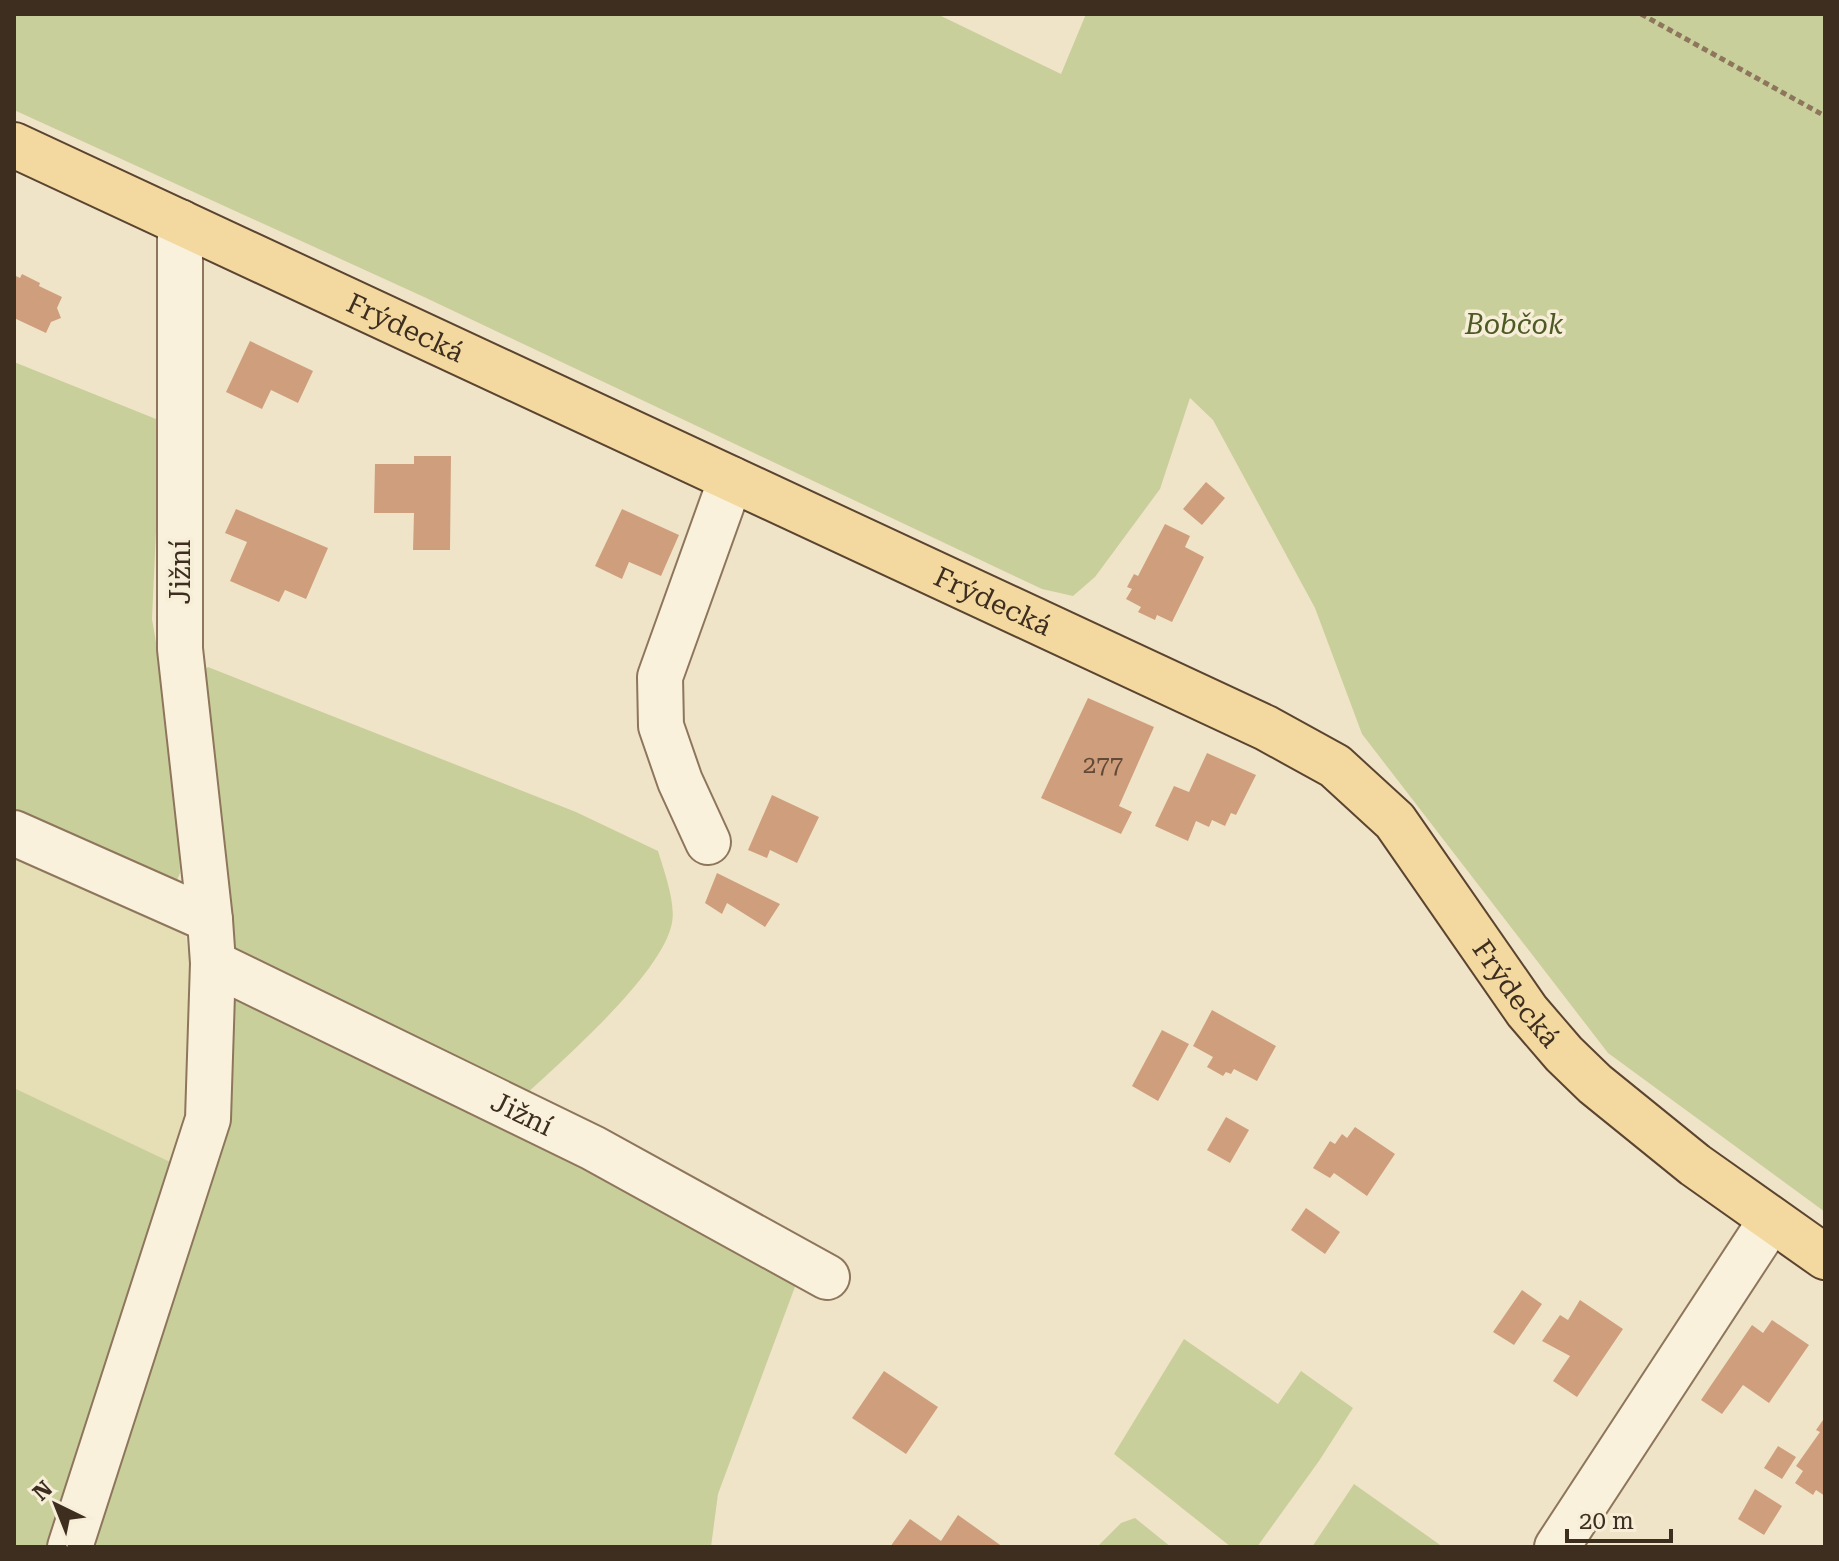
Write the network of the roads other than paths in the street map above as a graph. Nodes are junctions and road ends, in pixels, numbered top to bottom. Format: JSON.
{"nodes":[{"id":1,"x":14,"y":145,"type":"edge"},
{"id":2,"x":180,"y":222,"type":"junction"},
{"id":3,"x":731,"y":479,"type":"junction"},
{"id":4,"x":14,"y":833,"type":"edge"},
{"id":5,"x":708,"y":842,"type":"dead end"},
{"id":6,"x":210,"y":920,"type":"junction"},
{"id":7,"x":213,"y":963,"type":"junction"},
{"id":8,"x":1771,"y":1220,"type":"junction"},
{"id":9,"x":1825,"y":1257,"type":"edge"},
{"id":10,"x":827,"y":1277,"type":"dead end"},
{"id":11,"x":70,"y":1547,"type":"edge"},
{"id":12,"x":1557,"y":1547,"type":"edge"}],
"edges":[{"from":1,"to":2,"type":"main road","name":"Frýdecká"},
{"from":2,"to":3,"type":"main road","name":"Frýdecká"},
{"from":2,"to":6,"type":"street","name":"Jižní"},
{"from":3,"to":5,"type":"street"},
{"from":3,"to":8,"type":"main road","name":"Frýdecká"},
{"from":4,"to":6,"type":"street"},
{"from":6,"to":7,"type":"street","name":"Jižní"},
{"from":7,"to":10,"type":"street","name":"Jižní"},
{"from":7,"to":11,"type":"street","name":"Jižní"},
{"from":8,"to":9,"type":"main road","name":"Frýdecká"},
{"from":8,"to":12,"type":"street"}]}
